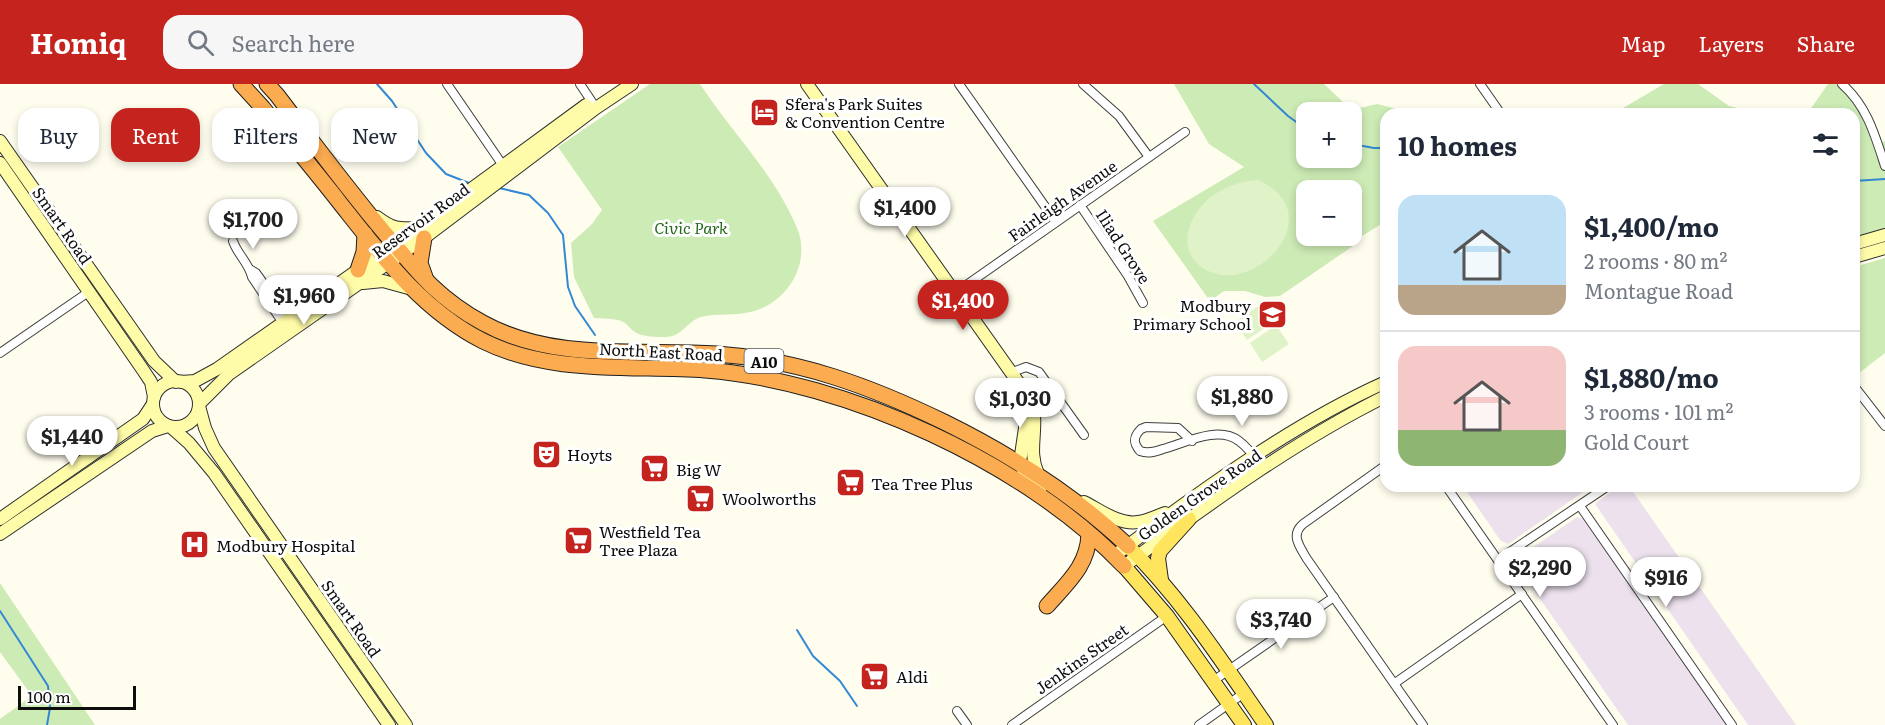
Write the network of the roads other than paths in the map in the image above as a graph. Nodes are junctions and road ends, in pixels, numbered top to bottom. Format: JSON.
{"nodes":[{"id":1,"x":241,"y":84,"type":"edge"},
{"id":2,"x":267,"y":84,"type":"edge"},
{"id":3,"x":447,"y":84,"type":"edge"},
{"id":4,"x":580,"y":84,"type":"edge"},
{"id":5,"x":617,"y":84,"type":"edge"},
{"id":6,"x":632,"y":84,"type":"edge"},
{"id":7,"x":807,"y":84,"type":"edge"},
{"id":8,"x":817,"y":84,"type":"edge"},
{"id":9,"x":959,"y":84,"type":"edge"},
{"id":10,"x":1083,"y":84,"type":"edge"},
{"id":11,"x":1480,"y":84,"type":"edge"},
{"id":12,"x":1842,"y":84,"type":"edge"},
{"id":13,"x":594,"y":105,"type":"junction"},
{"id":14,"x":1497,"y":108,"type":"edge"},
{"id":15,"x":1185,"y":132,"type":"dead end"},
{"id":16,"x":0,"y":141,"type":"edge"},
{"id":17,"x":1882,"y":142,"type":"edge"},
{"id":18,"x":1149,"y":157,"type":"junction"},
{"id":19,"x":0,"y":163,"type":"edge"},
{"id":20,"x":1885,"y":166,"type":"edge"},
{"id":21,"x":506,"y":170,"type":"junction"},
{"id":22,"x":361,"y":205,"type":"junction"},
{"id":23,"x":1080,"y":206,"type":"junction"},
{"id":24,"x":1056,"y":222,"type":"junction"},
{"id":25,"x":421,"y":233,"type":"junction"},
{"id":26,"x":365,"y":234,"type":"junction"},
{"id":27,"x":1885,"y":235,"type":"edge"},
{"id":28,"x":232,"y":241,"type":"dead end"},
{"id":29,"x":1860,"y":242,"type":"edge"},
{"id":30,"x":1885,"y":248,"type":"edge"},
{"id":31,"x":398,"y":249,"type":"junction"},
{"id":32,"x":1860,"y":255,"type":"edge"},
{"id":33,"x":385,"y":258,"type":"junction"},
{"id":34,"x":359,"y":277,"type":"junction"},
{"id":35,"x":427,"y":283,"type":"junction"},
{"id":36,"x":412,"y":289,"type":"junction"},
{"id":37,"x":90,"y":291,"type":"junction"},
{"id":38,"x":955,"y":293,"type":"junction"},
{"id":39,"x":1143,"y":303,"type":"dead end"},
{"id":40,"x":286,"y":321,"type":"junction"},
{"id":41,"x":0,"y":353,"type":"edge"},
{"id":42,"x":615,"y":361,"type":"junction"},
{"id":43,"x":1010,"y":373,"type":"junction"},
{"id":44,"x":179,"y":382,"type":"junction"},
{"id":45,"x":1380,"y":394,"type":"edge"},
{"id":46,"x":1860,"y":394,"type":"edge"},
{"id":47,"x":1380,"y":395,"type":"edge"},
{"id":48,"x":154,"y":401,"type":"junction"},
{"id":49,"x":906,"y":403,"type":"junction"},
{"id":50,"x":199,"y":405,"type":"junction"},
{"id":51,"x":898,"y":419,"type":"junction"},
{"id":52,"x":169,"y":426,"type":"junction"},
{"id":53,"x":1885,"y":426,"type":"edge"},
{"id":54,"x":1084,"y":435,"type":"dead end"},
{"id":55,"x":1192,"y":441,"type":"junction"},
{"id":56,"x":1254,"y":457,"type":"junction"},
{"id":57,"x":1020,"y":462,"type":"junction"},
{"id":58,"x":1263,"y":469,"type":"junction"},
{"id":59,"x":1380,"y":469,"type":"edge"},
{"id":60,"x":1038,"y":474,"type":"junction"},
{"id":61,"x":1064,"y":492,"type":"junction"},
{"id":62,"x":1450,"y":492,"type":"edge"},
{"id":63,"x":1600,"y":492,"type":"edge"},
{"id":64,"x":1185,"y":505,"type":"junction"},
{"id":65,"x":1580,"y":506,"type":"junction"},
{"id":66,"x":1061,"y":512,"type":"junction"},
{"id":67,"x":0,"y":519,"type":"edge"},
{"id":68,"x":1189,"y":519,"type":"junction"},
{"id":69,"x":0,"y":534,"type":"edge"},
{"id":70,"x":1089,"y":534,"type":"junction"},
{"id":71,"x":1133,"y":551,"type":"junction"},
{"id":72,"x":1497,"y":560,"type":"junction"},
{"id":73,"x":1119,"y":561,"type":"junction"},
{"id":74,"x":1161,"y":580,"type":"junction"},
{"id":75,"x":1522,"y":594,"type":"junction"},
{"id":76,"x":1334,"y":597,"type":"junction"},
{"id":77,"x":1047,"y":606,"type":"dead end"},
{"id":78,"x":1167,"y":616,"type":"junction"},
{"id":79,"x":1228,"y":671,"type":"junction"},
{"id":80,"x":1213,"y":681,"type":"junction"},
{"id":81,"x":1395,"y":683,"type":"junction"},
{"id":82,"x":1244,"y":693,"type":"junction"},
{"id":83,"x":1229,"y":704,"type":"junction"},
{"id":84,"x":957,"y":711,"type":"dead end"},
{"id":85,"x":389,"y":725,"type":"edge"},
{"id":86,"x":406,"y":725,"type":"edge"},
{"id":87,"x":967,"y":725,"type":"edge"},
{"id":88,"x":1012,"y":725,"type":"edge"},
{"id":89,"x":1199,"y":725,"type":"edge"},
{"id":90,"x":1244,"y":725,"type":"edge"},
{"id":91,"x":1266,"y":725,"type":"edge"},
{"id":92,"x":1423,"y":725,"type":"edge"},
{"id":93,"x":1613,"y":725,"type":"edge"},
{"id":94,"x":1732,"y":725,"type":"edge"}],
"edges":[{"from":1,"to":26,"type":"highway","name":"North East Road","number":"A10"},
{"from":2,"to":22,"type":"highway","name":"North East Road","number":"A10"},
{"from":3,"to":21,"type":"street"},
{"from":4,"to":13,"type":"street"},
{"from":5,"to":13,"type":"main road","name":"Reservoir Road"},
{"from":6,"to":13,"type":"main road","name":"Reservoir Road"},
{"from":7,"to":38,"type":"main road"},
{"from":8,"to":38,"type":"main road"},
{"from":9,"to":24,"type":"street"},
{"from":10,"to":18,"type":"street"},
{"from":11,"to":14,"type":"street"},
{"from":12,"to":17,"type":"street"},
{"from":13,"to":21,"type":"main road","name":"Reservoir Road"},
{"from":15,"to":18,"type":"street","name":"Fairleigh Avenue"},
{"from":16,"to":44,"type":"main road","name":"Smart Road"},
{"from":17,"to":20,"type":"street"},
{"from":18,"to":23,"type":"street","name":"Fairleigh Avenue"},
{"from":19,"to":37,"type":"main road","name":"Smart Road"},
{"from":21,"to":25,"type":"main road","name":"Reservoir Road"},
{"from":22,"to":25,"type":"main road"},
{"from":22,"to":31,"type":"highway","name":"North East Road","number":"A10"},
{"from":23,"to":24,"type":"street","name":"Fairleigh Avenue"},
{"from":23,"to":39,"type":"street","name":"Iliad Grove"},
{"from":24,"to":38,"type":"street","name":"Fairleigh Avenue"},
{"from":25,"to":31,"type":"main road","name":"Reservoir Road"},
{"from":25,"to":35,"type":"highway"},
{"from":26,"to":33,"type":"highway","name":"North East Road","number":"A10"},
{"from":26,"to":34,"type":"highway"},
{"from":27,"to":29,"type":"main road"},
{"from":28,"to":40,"type":"street"},
{"from":30,"to":32,"type":"main road"},
{"from":31,"to":33,"type":"main road","name":"Reservoir Road"},
{"from":31,"to":35,"type":"highway","name":"North East Road","number":"A10"},
{"from":33,"to":34,"type":"main road","name":"Reservoir Road"},
{"from":33,"to":36,"type":"highway","name":"North East Road","number":"A10"},
{"from":34,"to":36,"type":"main road"},
{"from":34,"to":40,"type":"main road","name":"Reservoir Road"},
{"from":34,"to":50,"type":"main road","name":"Reservoir Road"},
{"from":35,"to":42,"type":"highway","name":"North East Road","number":"A10"},
{"from":36,"to":42,"type":"highway","name":"North East Road","number":"A10"},
{"from":37,"to":41,"type":"street"},
{"from":37,"to":48,"type":"main road","name":"Smart Road"},
{"from":38,"to":43,"type":"main road"},
{"from":40,"to":44,"type":"main road","name":"Reservoir Road"},
{"from":42,"to":49,"type":"highway","name":"North East Road","number":"A10"},
{"from":42,"to":51,"type":"highway","name":"North East Road","number":"A10"},
{"from":43,"to":54,"type":"street"},
{"from":43,"to":57,"type":"main road"},
{"from":43,"to":60,"type":"main road"},
{"from":44,"to":48,"type":"main road"},
{"from":44,"to":50,"type":"main road"},
{"from":45,"to":56,"type":"main road","name":"Golden Grove Road"},
{"from":46,"to":53,"type":"street"},
{"from":47,"to":58,"type":"main road","name":"Golden Grove Road"},
{"from":48,"to":52,"type":"main road"},
{"from":48,"to":67,"type":"main road"},
{"from":49,"to":51,"type":"highway"},
{"from":49,"to":57,"type":"highway","name":"North East Road","number":"A10"},
{"from":50,"to":52,"type":"main road"},
{"from":50,"to":86,"type":"main road","name":"Smart Road"},
{"from":51,"to":66,"type":"highway","name":"North East Road","number":"A10"},
{"from":52,"to":69,"type":"main road"},
{"from":52,"to":85,"type":"main road","name":"Smart Road"},
{"from":55,"to":55,"type":"street"},
{"from":55,"to":56,"type":"street"},
{"from":56,"to":58,"type":"street"},
{"from":56,"to":64,"type":"main road","name":"Golden Grove Road"},
{"from":57,"to":60,"type":"highway","name":"North East Road","number":"A10"},
{"from":57,"to":66,"type":"main road"},
{"from":58,"to":68,"type":"main road","name":"Golden Grove Road"},
{"from":59,"to":76,"type":"street"},
{"from":60,"to":61,"type":"highway","name":"North East Road","number":"A10"},
{"from":61,"to":64,"type":"main road"},
{"from":61,"to":71,"type":"highway","name":"North East Road","number":"A10"},
{"from":62,"to":72,"type":"street"},
{"from":63,"to":65,"type":"street"},
{"from":64,"to":71,"type":"main road","name":"Golden Grove Road"},
{"from":65,"to":72,"type":"street"},
{"from":65,"to":94,"type":"street"},
{"from":66,"to":70,"type":"highway","name":"North East Road","number":"A10"},
{"from":68,"to":71,"type":"main road","name":"Golden Grove Road"},
{"from":68,"to":74,"type":"main road"},
{"from":70,"to":73,"type":"highway","name":"North East Road","number":"A10"},
{"from":70,"to":77,"type":"highway"},
{"from":71,"to":73,"type":"main road","name":"Golden Grove Road"},
{"from":71,"to":74,"type":"main road","name":"North East Road","number":"A10"},
{"from":72,"to":75,"type":"street"},
{"from":73,"to":78,"type":"main road","name":"North East Road","number":"A10"},
{"from":74,"to":79,"type":"main road","name":"North East Road","number":"A10"},
{"from":75,"to":81,"type":"street"},
{"from":75,"to":93,"type":"street"},
{"from":76,"to":79,"type":"street"},
{"from":76,"to":81,"type":"street"},
{"from":78,"to":80,"type":"main road","name":"North East Road","number":"A10"},
{"from":78,"to":88,"type":"street","name":"Jenkins Street"},
{"from":79,"to":80,"type":"street"},
{"from":79,"to":82,"type":"main road","name":"North East Road","number":"A10"},
{"from":80,"to":83,"type":"main road","name":"North East Road","number":"A10"},
{"from":81,"to":92,"type":"street"},
{"from":82,"to":83,"type":"street"},
{"from":82,"to":91,"type":"main road","name":"North East Road","number":"A10"},
{"from":83,"to":89,"type":"street"},
{"from":83,"to":90,"type":"main road","name":"North East Road","number":"A10"},
{"from":84,"to":87,"type":"street"}]}
